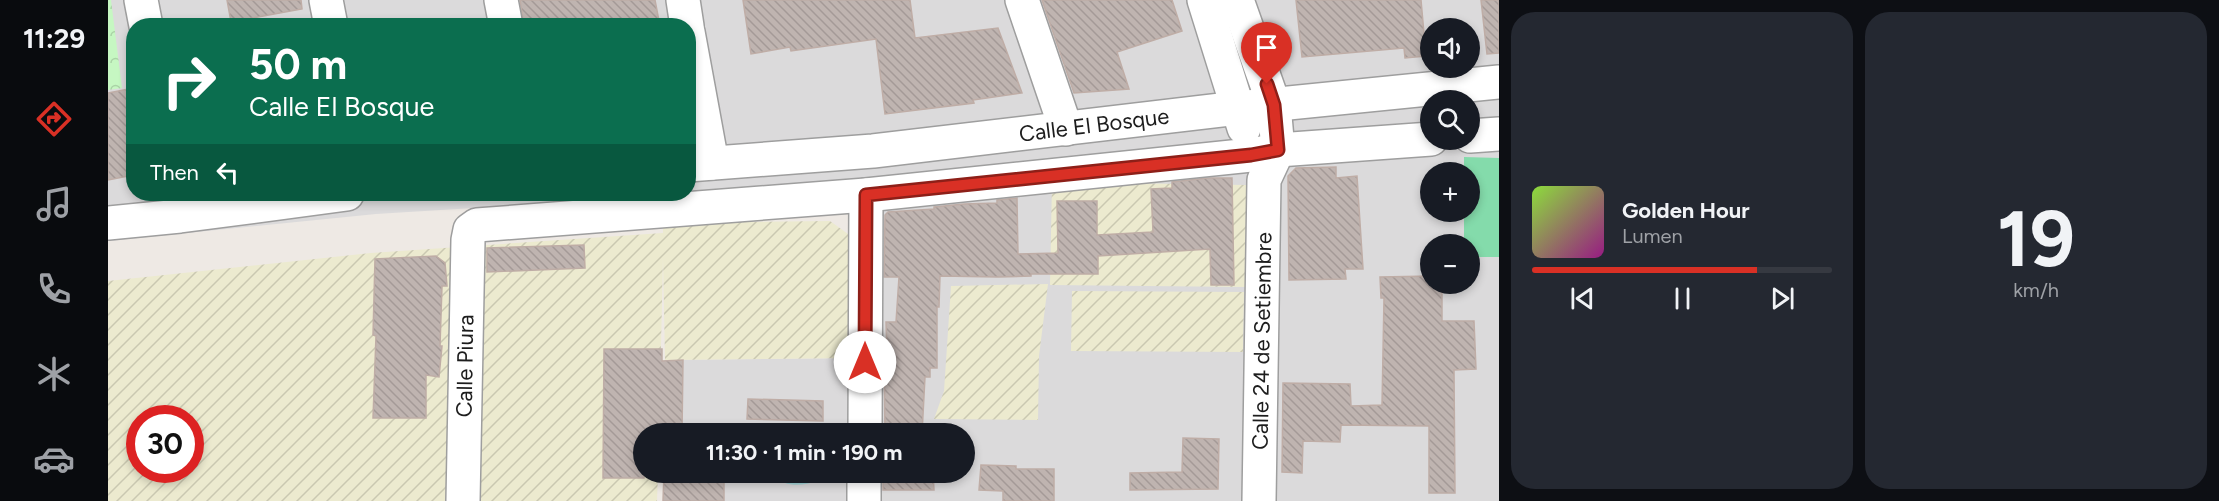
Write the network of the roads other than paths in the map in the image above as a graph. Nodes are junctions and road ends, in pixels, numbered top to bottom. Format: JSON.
{"nodes":[{"id":1,"x":141,"y":0,"type":"edge"},
{"id":2,"x":326,"y":0,"type":"edge"},
{"id":3,"x":501,"y":0,"type":"edge"},
{"id":4,"x":683,"y":0,"type":"edge"},
{"id":5,"x":1022,"y":0,"type":"edge"},
{"id":6,"x":1204,"y":0,"type":"edge"},
{"id":7,"x":1237,"y":0,"type":"edge"},
{"id":8,"x":144,"y":18,"type":"edge"},
{"id":9,"x":329,"y":18,"type":"edge"},
{"id":10,"x":504,"y":18,"type":"edge"},
{"id":11,"x":686,"y":18,"type":"edge"},
{"id":12,"x":1499,"y":82,"type":"edge"},
{"id":13,"x":1274,"y":105,"type":"junction"},
{"id":14,"x":1238,"y":108,"type":"junction"},
{"id":15,"x":696,"y":120,"type":"edge"},
{"id":16,"x":1066,"y":129,"type":"junction"},
{"id":17,"x":1499,"y":134,"type":"edge"},
{"id":18,"x":1480,"y":135,"type":"edge"},
{"id":19,"x":1420,"y":141,"type":"edge"},
{"id":20,"x":1264,"y":162,"type":"junction"},
{"id":21,"x":700,"y":164,"type":"edge"},
{"id":22,"x":866,"y":195,"type":"junction"},
{"id":23,"x":239,"y":201,"type":"edge"},
{"id":24,"x":178,"y":205,"type":"edge"},
{"id":25,"x":108,"y":223,"type":"edge"},
{"id":26,"x":470,"y":230,"type":"joint"},
{"id":27,"x":865,"y":423,"type":"edge"},
{"id":28,"x":864,"y":483,"type":"edge"},
{"id":29,"x":463,"y":501,"type":"edge"},
{"id":30,"x":864,"y":501,"type":"edge"},
{"id":31,"x":1259,"y":501,"type":"edge"}],
"edges":[{"from":1,"to":8,"type":"street"},
{"from":2,"to":9,"type":"street"},
{"from":3,"to":10,"type":"street"},
{"from":4,"to":11,"type":"street"},
{"from":5,"to":16,"type":"street"},
{"from":6,"to":14,"type":"street"},
{"from":7,"to":13,"type":"street"},
{"from":12,"to":13,"type":"street","name":"Calle El Bosque"},
{"from":13,"to":14,"type":"street","name":"Calle El Bosque"},
{"from":13,"to":20,"type":"street"},
{"from":14,"to":16,"type":"street","name":"Calle El Bosque"},
{"from":14,"to":20,"type":"street"},
{"from":15,"to":21,"type":"street"},
{"from":16,"to":21,"type":"street","name":"Calle El Bosque"},
{"from":17,"to":18,"type":"street"},
{"from":19,"to":20,"type":"street","name":"Calle El Bosque"},
{"from":20,"to":22,"type":"street","name":"Calle El Bosque"},
{"from":20,"to":31,"type":"street","name":"Calle 24 de Setiembre"},
{"from":22,"to":26,"type":"street","name":"Calle El Bosque"},
{"from":22,"to":27,"type":"street"},
{"from":23,"to":24,"type":"street"},
{"from":24,"to":25,"type":"street"},
{"from":26,"to":29,"type":"street","name":"Calle Piura"},
{"from":28,"to":30,"type":"street"}]}
